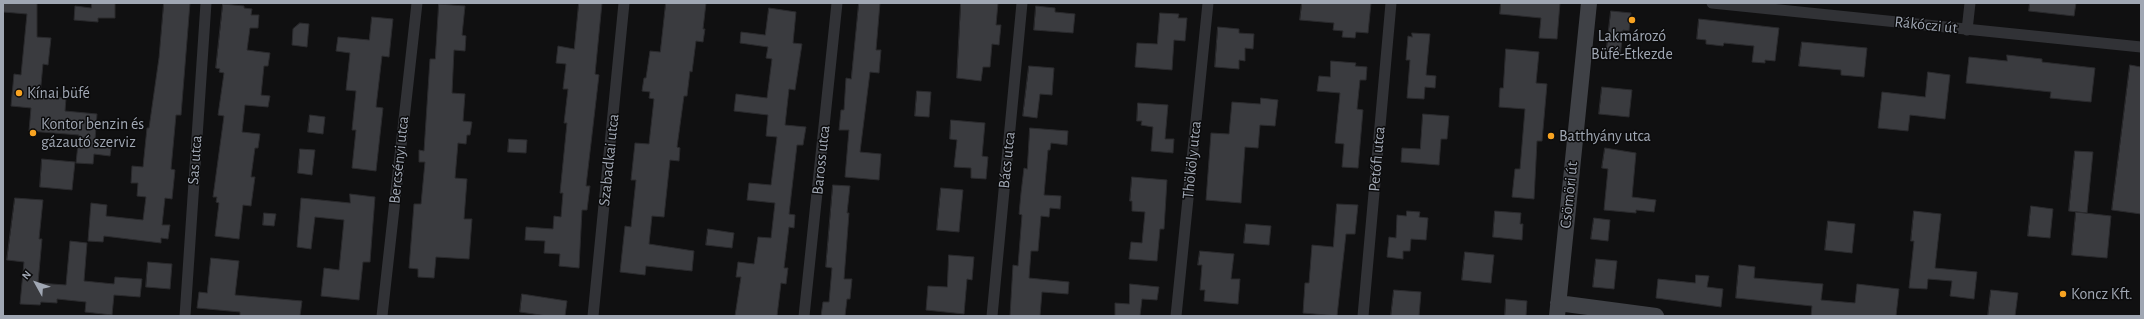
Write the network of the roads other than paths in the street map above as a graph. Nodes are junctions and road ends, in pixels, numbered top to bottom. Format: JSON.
{"nodes":[{"id":1,"x":206,"y":3,"type":"edge"},
{"id":2,"x":417,"y":3,"type":"edge"},
{"id":3,"x":624,"y":3,"type":"edge"},
{"id":4,"x":838,"y":3,"type":"edge"},
{"id":5,"x":1022,"y":3,"type":"edge"},
{"id":6,"x":1208,"y":3,"type":"edge"},
{"id":7,"x":1391,"y":3,"type":"edge"},
{"id":8,"x":1589,"y":3,"type":"edge"},
{"id":9,"x":1712,"y":3,"type":"edge"},
{"id":10,"x":1970,"y":3,"type":"edge"},
{"id":11,"x":1967,"y":30,"type":"junction"},
{"id":12,"x":2141,"y":47,"type":"edge"},
{"id":13,"x":1557,"y":310,"type":"edge"},
{"id":14,"x":184,"y":316,"type":"edge"},
{"id":15,"x":382,"y":316,"type":"edge"},
{"id":16,"x":594,"y":316,"type":"edge"},
{"id":17,"x":804,"y":316,"type":"edge"},
{"id":18,"x":992,"y":316,"type":"edge"},
{"id":19,"x":1176,"y":316,"type":"edge"},
{"id":20,"x":1363,"y":316,"type":"edge"},
{"id":21,"x":1656,"y":316,"type":"edge"}],
"edges":[{"from":1,"to":14,"type":"street","name":"Sas utca"},
{"from":2,"to":15,"type":"street","name":"Bercsényi utca"},
{"from":3,"to":16,"type":"street","name":"Szabadkai utca"},
{"from":4,"to":17,"type":"street","name":"Baross utca"},
{"from":5,"to":18,"type":"street","name":"Bács utca"},
{"from":6,"to":19,"type":"street","name":"Thököly utca"},
{"from":7,"to":20,"type":"street","name":"Petőfi utca"},
{"from":8,"to":13,"type":"main road","name":"Csömöri út"},
{"from":9,"to":11,"type":"street","name":"Rákóczi út"},
{"from":10,"to":11,"type":"street"},
{"from":11,"to":12,"type":"street","name":"Rákóczi út"},
{"from":13,"to":21,"type":"main road"}]}
